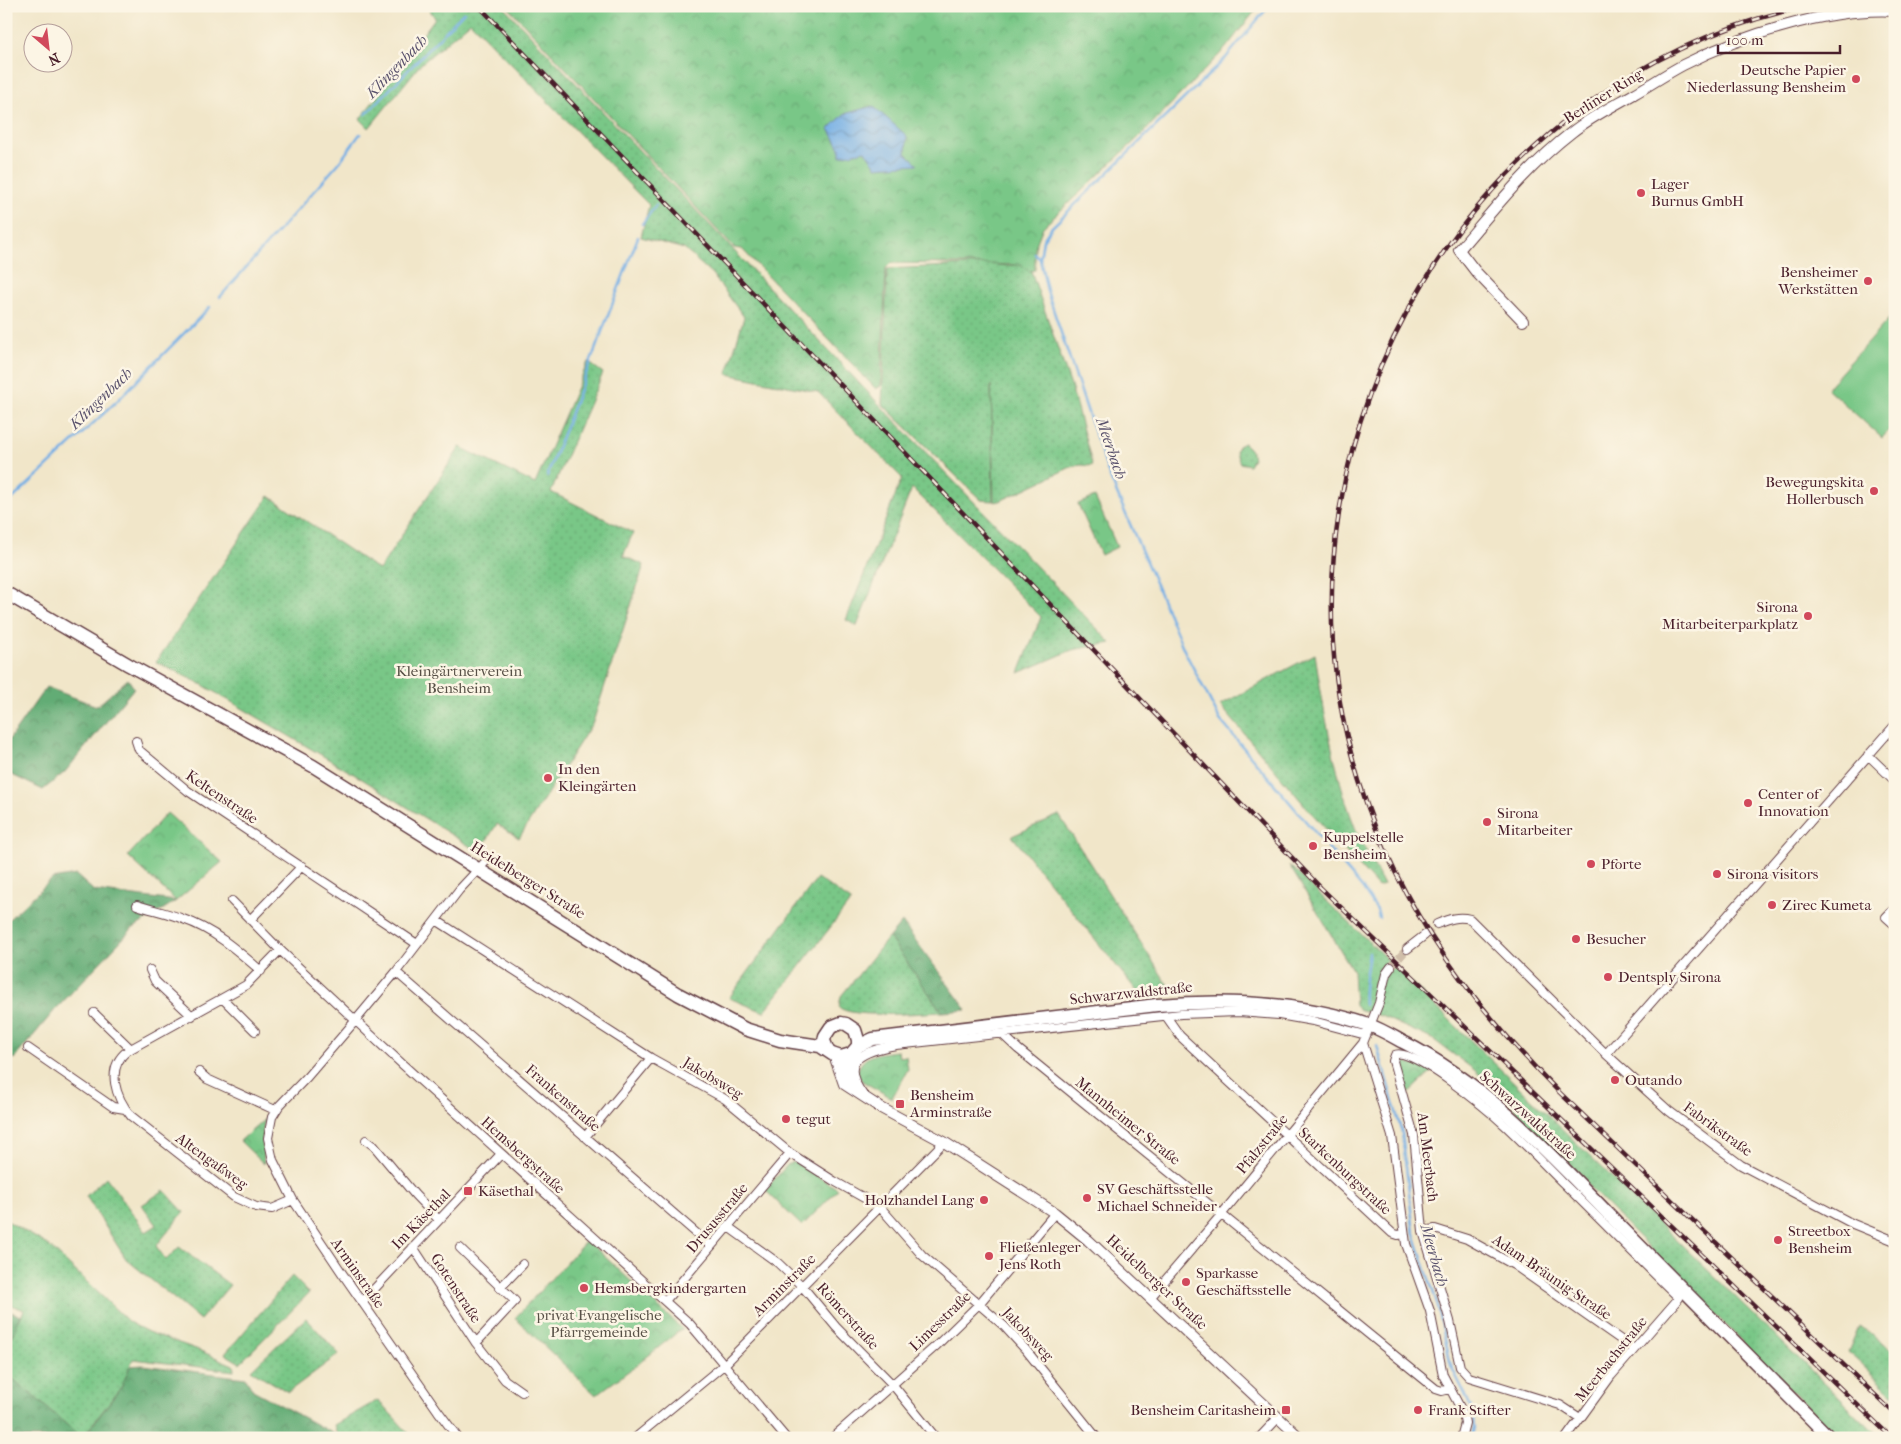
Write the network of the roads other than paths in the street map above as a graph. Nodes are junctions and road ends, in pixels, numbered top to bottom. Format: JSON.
{"nodes":[{"id":1,"x":1895,"y":11,"type":"edge"},
{"id":2,"x":1523,"y":321,"type":"dead end"},
{"id":3,"x":6,"y":593,"type":"edge"},
{"id":4,"x":1895,"y":725,"type":"edge"},
{"id":5,"x":136,"y":741,"type":"dead end"},
{"id":6,"x":1868,"y":755,"type":"junction"},
{"id":7,"x":1895,"y":781,"type":"edge"},
{"id":8,"x":484,"y":864,"type":"junction"},
{"id":9,"x":302,"y":866,"type":"junction"},
{"id":10,"x":232,"y":902,"type":"dead end"},
{"id":11,"x":138,"y":905,"type":"dead end"},
{"id":12,"x":1895,"y":908,"type":"edge"},
{"id":13,"x":250,"y":920,"type":"junction"},
{"id":14,"x":436,"y":920,"type":"junction"},
{"id":15,"x":1438,"y":924,"type":"tunnel mouth"},
{"id":16,"x":1895,"y":925,"type":"edge"},
{"id":17,"x":1425,"y":935,"type":"tunnel mouth"},
{"id":18,"x":417,"y":944,"type":"junction"},
{"id":19,"x":1407,"y":949,"type":"tunnel mouth"},
{"id":20,"x":280,"y":950,"type":"junction"},
{"id":21,"x":1391,"y":967,"type":"tunnel mouth"},
{"id":22,"x":150,"y":970,"type":"dead end"},
{"id":23,"x":261,"y":971,"type":"junction"},
{"id":24,"x":396,"y":972,"type":"junction"},
{"id":25,"x":223,"y":999,"type":"junction"},
{"id":26,"x":94,"y":1013,"type":"dead end"},
{"id":27,"x":192,"y":1016,"type":"junction"},
{"id":28,"x":1166,"y":1016,"type":"junction"},
{"id":29,"x":356,"y":1020,"type":"junction"},
{"id":30,"x":728,"y":1020,"type":"junction"},
{"id":31,"x":255,"y":1031,"type":"dead end"},
{"id":32,"x":826,"y":1034,"type":"junction"},
{"id":33,"x":1002,"y":1034,"type":"junction"},
{"id":34,"x":1366,"y":1034,"type":"junction"},
{"id":35,"x":856,"y":1045,"type":"junction"},
{"id":36,"x":28,"y":1048,"type":"dead end"},
{"id":37,"x":131,"y":1049,"type":"junction"},
{"id":38,"x":831,"y":1053,"type":"junction"},
{"id":39,"x":1606,"y":1054,"type":"junction"},
{"id":40,"x":1395,"y":1055,"type":"joint"},
{"id":41,"x":650,"y":1058,"type":"junction"},
{"id":42,"x":199,"y":1072,"type":"dead end"},
{"id":43,"x":852,"y":1089,"type":"junction"},
{"id":44,"x":865,"y":1098,"type":"junction"},
{"id":45,"x":125,"y":1109,"type":"junction"},
{"id":46,"x":275,"y":1110,"type":"junction"},
{"id":47,"x":586,"y":1136,"type":"junction"},
{"id":48,"x":1286,"y":1136,"type":"junction"},
{"id":49,"x":366,"y":1140,"type":"dead end"},
{"id":50,"x":944,"y":1142,"type":"junction"},
{"id":51,"x":790,"y":1153,"type":"junction"},
{"id":52,"x":501,"y":1154,"type":"junction"},
{"id":53,"x":293,"y":1200,"type":"junction"},
{"id":54,"x":880,"y":1207,"type":"junction"},
{"id":55,"x":1055,"y":1213,"type":"junction"},
{"id":56,"x":1221,"y":1215,"type":"junction"},
{"id":57,"x":439,"y":1220,"type":"junction"},
{"id":58,"x":727,"y":1226,"type":"junction"},
{"id":59,"x":1422,"y":1231,"type":"junction"},
{"id":60,"x":1404,"y":1234,"type":"junction"},
{"id":61,"x":1895,"y":1241,"type":"edge"},
{"id":62,"x":711,"y":1246,"type":"junction"},
{"id":63,"x":413,"y":1247,"type":"junction"},
{"id":64,"x":460,"y":1248,"type":"dead end"},
{"id":65,"x":523,"y":1264,"type":"dead end"},
{"id":66,"x":802,"y":1286,"type":"junction"},
{"id":67,"x":500,"y":1288,"type":"junction"},
{"id":68,"x":1150,"y":1298,"type":"junction"},
{"id":69,"x":1679,"y":1298,"type":"joint"},
{"id":70,"x":665,"y":1301,"type":"junction"},
{"id":71,"x":362,"y":1302,"type":"junction"},
{"id":72,"x":979,"y":1304,"type":"junction"},
{"id":73,"x":476,"y":1343,"type":"junction"},
{"id":74,"x":1634,"y":1350,"type":"junction"},
{"id":75,"x":725,"y":1364,"type":"junction"},
{"id":76,"x":893,"y":1385,"type":"junction"},
{"id":77,"x":1450,"y":1389,"type":"junction"},
{"id":78,"x":522,"y":1392,"type":"dead end"},
{"id":79,"x":1278,"y":1417,"type":"junction"},
{"id":80,"x":1580,"y":1418,"type":"junction"},
{"id":81,"x":644,"y":1431,"type":"junction"},
{"id":82,"x":458,"y":1438,"type":"edge"},
{"id":83,"x":635,"y":1438,"type":"edge"},
{"id":84,"x":650,"y":1438,"type":"edge"},
{"id":85,"x":786,"y":1438,"type":"edge"},
{"id":86,"x":832,"y":1438,"type":"edge"},
{"id":87,"x":936,"y":1438,"type":"edge"},
{"id":88,"x":1097,"y":1438,"type":"edge"},
{"id":89,"x":1259,"y":1438,"type":"edge"},
{"id":90,"x":1300,"y":1438,"type":"edge"},
{"id":91,"x":1461,"y":1438,"type":"edge"},
{"id":92,"x":1566,"y":1438,"type":"edge"},
{"id":93,"x":1830,"y":1438,"type":"edge"}],
"edges":[{"from":1,"to":2,"type":"street","name":"Berliner Ring"},
{"from":3,"to":8,"type":"main road","name":"Heidelberger Straße"},
{"from":4,"to":6,"type":"street"},
{"from":5,"to":9,"type":"street","name":"Keltenstraße"},
{"from":6,"to":7,"type":"street"},
{"from":6,"to":39,"type":"street"},
{"from":8,"to":14,"type":"street","name":"Arminstraße"},
{"from":8,"to":30,"type":"main road","name":"Heidelberger Straße"},
{"from":9,"to":13,"type":"street"},
{"from":9,"to":18,"type":"street","name":"Keltenstraße"},
{"from":10,"to":13,"type":"street","name":"Hemsbergstraße"},
{"from":11,"to":23,"type":"street"},
{"from":12,"to":16,"type":"street"},
{"from":13,"to":20,"type":"street","name":"Hemsbergstraße"},
{"from":14,"to":18,"type":"street","name":"Arminstraße"},
{"from":14,"to":41,"type":"street","name":"Jakobsweg"},
{"from":15,"to":39,"type":"street","name":"Fabrikstraße"},
{"from":17,"to":19,"type":"street"},
{"from":18,"to":24,"type":"street","name":"Arminstraße"},
{"from":20,"to":23,"type":"street","name":"Altengaßweg"},
{"from":20,"to":29,"type":"street","name":"Hemsbergstraße"},
{"from":21,"to":34,"type":"street"},
{"from":22,"to":27,"type":"street"},
{"from":23,"to":25,"type":"street","name":"Altengaßweg"},
{"from":24,"to":29,"type":"street","name":"Arminstraße"},
{"from":24,"to":47,"type":"street","name":"Frankenstraße"},
{"from":25,"to":27,"type":"street","name":"Altengaßweg"},
{"from":25,"to":31,"type":"street"},
{"from":26,"to":37,"type":"street"},
{"from":27,"to":37,"type":"street","name":"Altengaßweg"},
{"from":28,"to":33,"type":"street","name":"Schwarzwaldstraße"},
{"from":28,"to":34,"type":"street","name":"Schwarzwaldstraße"},
{"from":28,"to":48,"type":"street","name":"Starkenburgstraße"},
{"from":29,"to":46,"type":"street","name":"Arminstraße"},
{"from":29,"to":52,"type":"street","name":"Hemsbergstraße"},
{"from":30,"to":32,"type":"main road","name":"Heidelberger Straße"},
{"from":30,"to":38,"type":"main road","name":"Heidelberger Straße"},
{"from":32,"to":35,"type":"main road","name":"Heidelberger Straße"},
{"from":32,"to":38,"type":"main road","name":"Heidelberger Straße"},
{"from":33,"to":44,"type":"street","name":"Schwarzwaldstraße"},
{"from":33,"to":56,"type":"street","name":"Mannheimer Straße"},
{"from":34,"to":35,"type":"main road","name":"Schwarzwaldstraße"},
{"from":34,"to":48,"type":"street","name":"Pfalzstraße"},
{"from":34,"to":60,"type":"street"},
{"from":34,"to":93,"type":"main road","name":"Schwarzwaldstraße"},
{"from":35,"to":38,"type":"main road","name":"Heidelberger Straße"},
{"from":35,"to":43,"type":"street"},
{"from":36,"to":45,"type":"street","name":"Altengaßweg"},
{"from":37,"to":45,"type":"street","name":"Altengaßweg"},
{"from":38,"to":43,"type":"street","name":"Heidelberger Straße"},
{"from":39,"to":61,"type":"street","name":"Fabrikstraße"},
{"from":40,"to":59,"type":"street","name":"Am Meerbach"},
{"from":40,"to":69,"type":"street","name":"Schwarzwaldstraße"},
{"from":41,"to":47,"type":"street"},
{"from":41,"to":51,"type":"street","name":"Jakobsweg"},
{"from":42,"to":46,"type":"street"},
{"from":43,"to":44,"type":"street","name":"Heidelberger Straße"},
{"from":44,"to":50,"type":"street","name":"Heidelberger Straße"},
{"from":45,"to":53,"type":"street","name":"Altengaßweg"},
{"from":46,"to":53,"type":"street","name":"Arminstraße"},
{"from":47,"to":62,"type":"street","name":"Frankenstraße"},
{"from":48,"to":56,"type":"street","name":"Pfalzstraße"},
{"from":48,"to":60,"type":"street","name":"Starkenburgstraße"},
{"from":49,"to":57,"type":"street"},
{"from":50,"to":54,"type":"street","name":"Arminstraße"},
{"from":50,"to":55,"type":"street","name":"Heidelberger Straße"},
{"from":51,"to":54,"type":"street","name":"Jakobsweg"},
{"from":51,"to":58,"type":"street","name":"Drususstraße"},
{"from":52,"to":57,"type":"street","name":"Im Käsethal"},
{"from":52,"to":70,"type":"street","name":"Hemsbergstraße"},
{"from":53,"to":71,"type":"street","name":"Arminstraße"},
{"from":54,"to":66,"type":"street","name":"Arminstraße"},
{"from":54,"to":72,"type":"street","name":"Jakobsweg"},
{"from":55,"to":68,"type":"street","name":"Heidelberger Straße"},
{"from":55,"to":72,"type":"street","name":"Limesstraße"},
{"from":56,"to":68,"type":"street","name":"Pfalzstraße"},
{"from":56,"to":77,"type":"street","name":"Mannheimer Straße"},
{"from":57,"to":63,"type":"street","name":"Im Käsethal"},
{"from":58,"to":62,"type":"street","name":"Drususstraße"},
{"from":58,"to":66,"type":"street","name":"Römerstraße"},
{"from":59,"to":74,"type":"street","name":"Adam-Bräunig-Straße"},
{"from":59,"to":80,"type":"street","name":"Am Meerbach"},
{"from":60,"to":77,"type":"street"},
{"from":62,"to":70,"type":"street","name":"Drususstraße"},
{"from":63,"to":71,"type":"street","name":"Im Käsethal"},
{"from":63,"to":73,"type":"street","name":"Gotenstraße"},
{"from":64,"to":67,"type":"street","name":"Gotenstraße"},
{"from":65,"to":67,"type":"street"},
{"from":66,"to":75,"type":"street","name":"Arminstraße"},
{"from":66,"to":76,"type":"street","name":"Römerstraße"},
{"from":67,"to":73,"type":"street","name":"Gotenstraße"},
{"from":68,"to":79,"type":"street","name":"Heidelberger Straße"},
{"from":69,"to":74,"type":"street","name":"Meerbachstraße"},
{"from":70,"to":75,"type":"street","name":"Hemsbergstraße"},
{"from":71,"to":82,"type":"street","name":"Arminstraße"},
{"from":72,"to":76,"type":"street","name":"Limesstraße"},
{"from":72,"to":88,"type":"street","name":"Jakobsweg"},
{"from":73,"to":78,"type":"street","name":"Gotenstraße"},
{"from":74,"to":80,"type":"street","name":"Meerbachstraße"},
{"from":75,"to":81,"type":"street","name":"Arminstraße"},
{"from":75,"to":85,"type":"street","name":"Hemsbergstraße"},
{"from":76,"to":86,"type":"street","name":"Limesstraße"},
{"from":76,"to":87,"type":"street","name":"Römerstraße"},
{"from":77,"to":91,"type":"street"},
{"from":79,"to":89,"type":"street"},
{"from":79,"to":90,"type":"street","name":"Heidelberger Straße"},
{"from":80,"to":92,"type":"street","name":"Meerbachstraße"},
{"from":81,"to":83,"type":"street","name":"Arminstraße"},
{"from":81,"to":84,"type":"street"}]}
